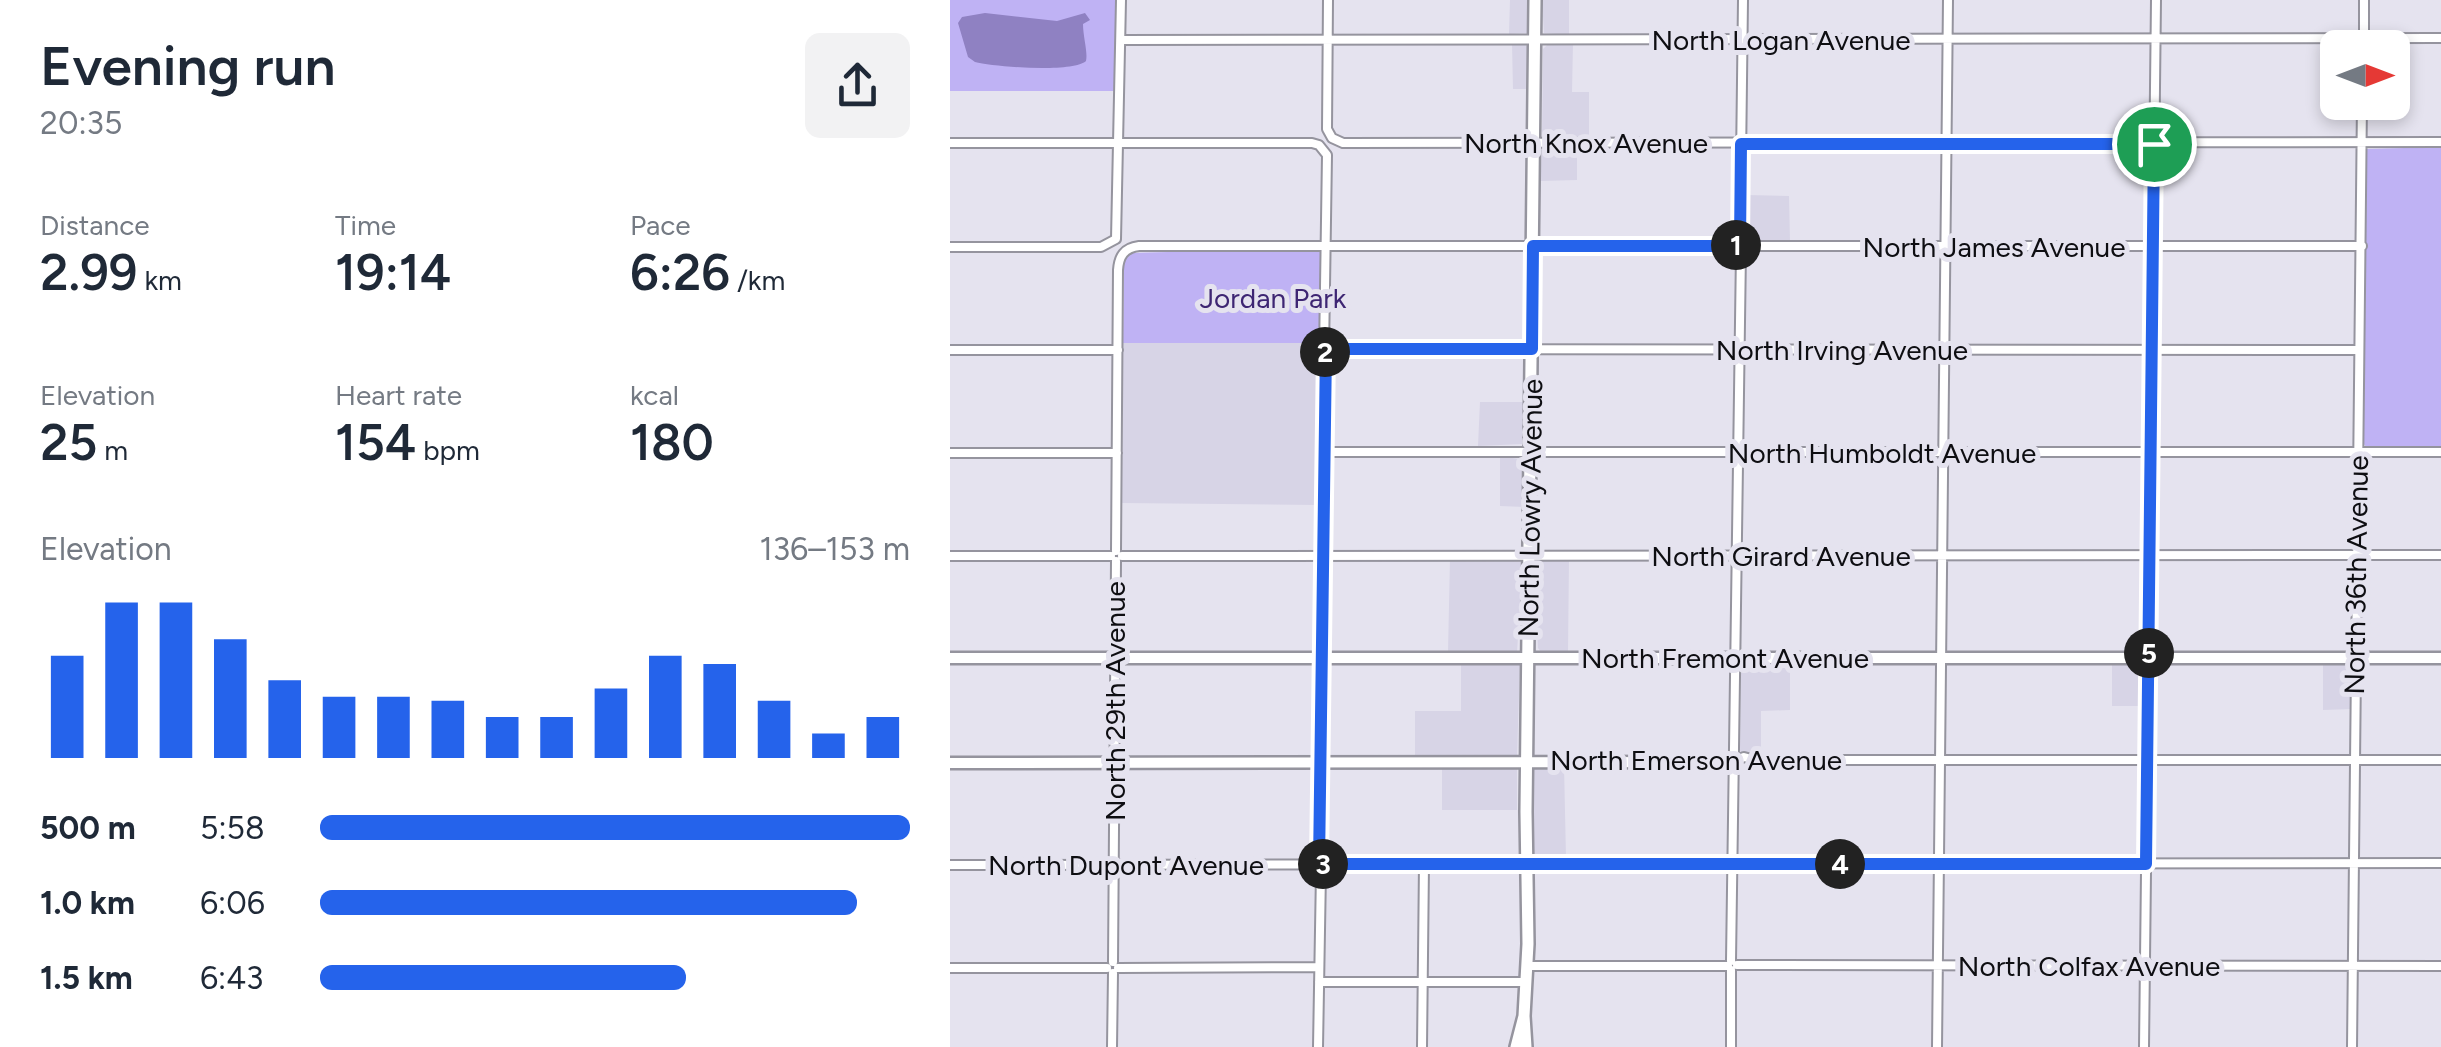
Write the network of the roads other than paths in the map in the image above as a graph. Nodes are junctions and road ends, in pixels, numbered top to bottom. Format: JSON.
{"nodes":[{"id":1,"x":1122,"y":0,"type":"edge"},
{"id":2,"x":1328,"y":0,"type":"edge"},
{"id":3,"x":1535,"y":0,"type":"edge"},
{"id":4,"x":1743,"y":0,"type":"edge"},
{"id":5,"x":1948,"y":0,"type":"edge"},
{"id":6,"x":2156,"y":0,"type":"edge"},
{"id":7,"x":2364,"y":0,"type":"edge"},
{"id":8,"x":2364,"y":30,"type":"edge"},
{"id":9,"x":2441,"y":38,"type":"edge"},
{"id":10,"x":1535,"y":39,"type":"junction"},
{"id":11,"x":1120,"y":40,"type":"junction"},
{"id":12,"x":1328,"y":40,"type":"junction"},
{"id":13,"x":1742,"y":40,"type":"junction"},
{"id":14,"x":1948,"y":40,"type":"junction"},
{"id":15,"x":2156,"y":40,"type":"junction"},
{"id":16,"x":2410,"y":40,"type":"edge"},
{"id":17,"x":2320,"y":42,"type":"edge"},
{"id":18,"x":2362,"y":120,"type":"edge"},
{"id":19,"x":2362,"y":142,"type":"junction"},
{"id":20,"x":2441,"y":142,"type":"edge"},
{"id":21,"x":950,"y":143,"type":"edge"},
{"id":22,"x":1120,"y":143,"type":"junction"},
{"id":23,"x":1534,"y":143,"type":"junction"},
{"id":24,"x":1741,"y":144,"type":"junction"},
{"id":25,"x":1947,"y":144,"type":"junction"},
{"id":26,"x":2154,"y":144,"type":"junction"},
{"id":27,"x":1327,"y":246,"type":"junction"},
{"id":28,"x":1533,"y":246,"type":"junction"},
{"id":29,"x":1740,"y":246,"type":"junction"},
{"id":30,"x":2362,"y":246,"type":"junction"},
{"id":31,"x":950,"y":247,"type":"edge"},
{"id":32,"x":1946,"y":247,"type":"junction"},
{"id":33,"x":2154,"y":247,"type":"junction"},
{"id":34,"x":1124,"y":252,"type":"joint"},
{"id":35,"x":1326,"y":349,"type":"junction"},
{"id":36,"x":1532,"y":349,"type":"junction"},
{"id":37,"x":950,"y":350,"type":"edge"},
{"id":38,"x":1118,"y":350,"type":"junction"},
{"id":39,"x":1740,"y":350,"type":"junction"},
{"id":40,"x":1944,"y":350,"type":"junction"},
{"id":41,"x":2154,"y":350,"type":"junction"},
{"id":42,"x":2359,"y":350,"type":"junction"},
{"id":43,"x":1324,"y":452,"type":"junction"},
{"id":44,"x":1531,"y":452,"type":"junction"},
{"id":45,"x":2441,"y":452,"type":"edge"},
{"id":46,"x":950,"y":453,"type":"edge"},
{"id":47,"x":1117,"y":453,"type":"junction"},
{"id":48,"x":1738,"y":453,"type":"junction"},
{"id":49,"x":1943,"y":453,"type":"junction"},
{"id":50,"x":2151,"y":453,"type":"junction"},
{"id":51,"x":2357,"y":453,"type":"junction"},
{"id":52,"x":1529,"y":555,"type":"junction"},
{"id":53,"x":2441,"y":555,"type":"edge"},
{"id":54,"x":950,"y":556,"type":"edge"},
{"id":55,"x":1116,"y":556,"type":"junction"},
{"id":56,"x":1322,"y":556,"type":"junction"},
{"id":57,"x":1737,"y":556,"type":"junction"},
{"id":58,"x":1941,"y":556,"type":"junction"},
{"id":59,"x":2150,"y":556,"type":"junction"},
{"id":60,"x":2356,"y":556,"type":"junction"},
{"id":61,"x":1116,"y":657,"type":"junction"},
{"id":62,"x":950,"y":658,"type":"edge"},
{"id":63,"x":1529,"y":658,"type":"junction"},
{"id":64,"x":1736,"y":658,"type":"junction"},
{"id":65,"x":1940,"y":658,"type":"junction"},
{"id":66,"x":2149,"y":658,"type":"junction"},
{"id":67,"x":2356,"y":658,"type":"junction"},
{"id":68,"x":2441,"y":658,"type":"edge"},
{"id":69,"x":1320,"y":659,"type":"junction"},
{"id":70,"x":1527,"y":760,"type":"junction"},
{"id":71,"x":2355,"y":760,"type":"junction"},
{"id":72,"x":2441,"y":760,"type":"edge"},
{"id":73,"x":1318,"y":761,"type":"junction"},
{"id":74,"x":1940,"y":761,"type":"junction"},
{"id":75,"x":2148,"y":761,"type":"junction"},
{"id":76,"x":1115,"y":762,"type":"junction"},
{"id":77,"x":1733,"y":762,"type":"junction"},
{"id":78,"x":950,"y":763,"type":"edge"},
{"id":79,"x":1526,"y":863,"type":"junction"},
{"id":80,"x":2441,"y":863,"type":"edge"},
{"id":81,"x":1114,"y":864,"type":"junction"},
{"id":82,"x":1319,"y":864,"type":"junction"},
{"id":83,"x":1424,"y":864,"type":"junction"},
{"id":84,"x":1732,"y":864,"type":"junction"},
{"id":85,"x":1938,"y":864,"type":"junction"},
{"id":86,"x":2146,"y":864,"type":"junction"},
{"id":87,"x":2354,"y":864,"type":"junction"},
{"id":88,"x":950,"y":865,"type":"edge"},
{"id":89,"x":1528,"y":966,"type":"junction"},
{"id":90,"x":1732,"y":966,"type":"junction"},
{"id":91,"x":1937,"y":966,"type":"junction"},
{"id":92,"x":2146,"y":966,"type":"junction"},
{"id":93,"x":2353,"y":966,"type":"junction"},
{"id":94,"x":2441,"y":966,"type":"edge"},
{"id":95,"x":1113,"y":967,"type":"junction"},
{"id":96,"x":1320,"y":967,"type":"junction"},
{"id":97,"x":950,"y":968,"type":"edge"},
{"id":98,"x":1423,"y":981,"type":"junction"},
{"id":99,"x":1319,"y":982,"type":"junction"},
{"id":100,"x":1526,"y":982,"type":"junction"},
{"id":101,"x":1524,"y":1016,"type":"junction"},
{"id":102,"x":1112,"y":1047,"type":"edge"},
{"id":103,"x":1318,"y":1047,"type":"edge"},
{"id":104,"x":1422,"y":1047,"type":"edge"},
{"id":105,"x":1516,"y":1047,"type":"edge"},
{"id":106,"x":1526,"y":1047,"type":"edge"},
{"id":107,"x":1731,"y":1047,"type":"edge"},
{"id":108,"x":1937,"y":1047,"type":"edge"},
{"id":109,"x":2144,"y":1047,"type":"edge"},
{"id":110,"x":2352,"y":1047,"type":"edge"}],
"edges":[{"from":1,"to":11,"type":"street"},
{"from":2,"to":12,"type":"street"},
{"from":3,"to":10,"type":"main road","name":"North Lowry Avenue"},
{"from":4,"to":13,"type":"street"},
{"from":5,"to":14,"type":"street"},
{"from":6,"to":15,"type":"street"},
{"from":7,"to":8,"type":"street"},
{"from":9,"to":16,"type":"street","name":"North Logan Avenue"},
{"from":10,"to":12,"type":"street","name":"North Logan Avenue"},
{"from":10,"to":13,"type":"street","name":"North Logan Avenue"},
{"from":10,"to":23,"type":"main road","name":"North Lowry Avenue"},
{"from":11,"to":12,"type":"street","name":"North Logan Avenue"},
{"from":11,"to":22,"type":"street"},
{"from":12,"to":23,"type":"street","name":"North Knox Avenue"},
{"from":13,"to":14,"type":"street","name":"North Logan Avenue"},
{"from":13,"to":24,"type":"street"},
{"from":14,"to":15,"type":"street","name":"North Logan Avenue"},
{"from":14,"to":25,"type":"street"},
{"from":15,"to":17,"type":"street","name":"North Logan Avenue"},
{"from":15,"to":26,"type":"street"},
{"from":18,"to":19,"type":"street","name":"North 36th Avenue"},
{"from":19,"to":20,"type":"street","name":"North Knox Avenue"},
{"from":19,"to":26,"type":"street","name":"North Knox Avenue"},
{"from":19,"to":30,"type":"street","name":"North 36th Avenue"},
{"from":21,"to":22,"type":"street"},
{"from":22,"to":27,"type":"street"},
{"from":22,"to":31,"type":"street"},
{"from":23,"to":24,"type":"street","name":"North Knox Avenue"},
{"from":23,"to":28,"type":"main road","name":"North Lowry Avenue"},
{"from":24,"to":25,"type":"street","name":"North Knox Avenue"},
{"from":24,"to":29,"type":"street"},
{"from":25,"to":26,"type":"street","name":"North Knox Avenue"},
{"from":25,"to":32,"type":"street"},
{"from":26,"to":33,"type":"street"},
{"from":27,"to":28,"type":"street","name":"North James Avenue"},
{"from":27,"to":34,"type":"street","name":"North James Avenue"},
{"from":27,"to":35,"type":"street"},
{"from":28,"to":29,"type":"street","name":"North James Avenue"},
{"from":28,"to":36,"type":"main road","name":"North Lowry Avenue"},
{"from":29,"to":32,"type":"street","name":"North James Avenue"},
{"from":29,"to":39,"type":"street"},
{"from":30,"to":33,"type":"street","name":"North James Avenue"},
{"from":30,"to":42,"type":"street","name":"North 36th Avenue"},
{"from":32,"to":33,"type":"street","name":"North James Avenue"},
{"from":32,"to":40,"type":"street"},
{"from":33,"to":41,"type":"street"},
{"from":34,"to":38,"type":"street","name":"North 29th Avenue"},
{"from":35,"to":36,"type":"street","name":"North Irving Avenue"},
{"from":35,"to":43,"type":"street"},
{"from":36,"to":39,"type":"street","name":"North Irving Avenue"},
{"from":36,"to":44,"type":"main road","name":"North Lowry Avenue"},
{"from":37,"to":38,"type":"street"},
{"from":38,"to":47,"type":"street","name":"North 29th Avenue"},
{"from":39,"to":40,"type":"street","name":"North Irving Avenue"},
{"from":39,"to":48,"type":"street"},
{"from":40,"to":41,"type":"street","name":"North Irving Avenue"},
{"from":40,"to":49,"type":"street"},
{"from":41,"to":42,"type":"street","name":"North Irving Avenue"},
{"from":41,"to":50,"type":"street"},
{"from":42,"to":51,"type":"street","name":"North 36th Avenue"},
{"from":43,"to":44,"type":"street","name":"North Humboldt Avenue"},
{"from":43,"to":56,"type":"street"},
{"from":44,"to":48,"type":"street","name":"North Humboldt Avenue"},
{"from":44,"to":52,"type":"main road","name":"North Lowry Avenue"},
{"from":45,"to":51,"type":"street","name":"North Humboldt Avenue"},
{"from":46,"to":47,"type":"street"},
{"from":47,"to":55,"type":"street","name":"North 29th Avenue"},
{"from":48,"to":49,"type":"street","name":"North Humboldt Avenue"},
{"from":48,"to":57,"type":"street"},
{"from":49,"to":50,"type":"street","name":"North Humboldt Avenue"},
{"from":49,"to":58,"type":"street"},
{"from":50,"to":51,"type":"street","name":"North Humboldt Avenue"},
{"from":50,"to":59,"type":"street"},
{"from":51,"to":60,"type":"street","name":"North 36th Avenue"},
{"from":52,"to":56,"type":"street","name":"North Girard Avenue"},
{"from":52,"to":57,"type":"street","name":"North Girard Avenue"},
{"from":52,"to":63,"type":"main road","name":"North Lowry Avenue"},
{"from":53,"to":60,"type":"street","name":"North Girard Avenue"},
{"from":54,"to":55,"type":"street","name":"North Girard Avenue"},
{"from":55,"to":56,"type":"street","name":"North Girard Avenue"},
{"from":55,"to":61,"type":"street","name":"North 29th Avenue"},
{"from":56,"to":69,"type":"street"},
{"from":57,"to":58,"type":"street","name":"North Girard Avenue"},
{"from":57,"to":64,"type":"street"},
{"from":58,"to":59,"type":"street","name":"North Girard Avenue"},
{"from":58,"to":65,"type":"street"},
{"from":59,"to":60,"type":"street","name":"North Girard Avenue"},
{"from":59,"to":66,"type":"street"},
{"from":60,"to":67,"type":"street","name":"North 36th Avenue"},
{"from":61,"to":62,"type":"street","name":"North Fremont Avenue"},
{"from":61,"to":69,"type":"street","name":"North Fremont Avenue"},
{"from":61,"to":76,"type":"street","name":"North 29th Avenue"},
{"from":63,"to":64,"type":"street","name":"North Fremont Avenue"},
{"from":63,"to":69,"type":"street","name":"North Fremont Avenue"},
{"from":63,"to":70,"type":"main road","name":"North Lowry Avenue"},
{"from":64,"to":65,"type":"street","name":"North Fremont Avenue"},
{"from":64,"to":77,"type":"street"},
{"from":65,"to":66,"type":"street","name":"North Fremont Avenue"},
{"from":65,"to":74,"type":"street"},
{"from":66,"to":67,"type":"street","name":"North Fremont Avenue"},
{"from":66,"to":75,"type":"street"},
{"from":67,"to":68,"type":"street","name":"North Fremont Avenue"},
{"from":67,"to":71,"type":"street","name":"North 36th Avenue"},
{"from":69,"to":73,"type":"street"},
{"from":70,"to":73,"type":"street","name":"North Emerson Avenue"},
{"from":70,"to":77,"type":"street","name":"North Emerson Avenue"},
{"from":70,"to":79,"type":"main road","name":"North Lowry Avenue"},
{"from":71,"to":72,"type":"street","name":"North Emerson Avenue"},
{"from":71,"to":75,"type":"street","name":"North Emerson Avenue"},
{"from":71,"to":87,"type":"street","name":"North 36th Avenue"},
{"from":73,"to":76,"type":"street","name":"North Emerson Avenue"},
{"from":73,"to":82,"type":"street"},
{"from":74,"to":75,"type":"street","name":"North Emerson Avenue"},
{"from":74,"to":77,"type":"street","name":"North Emerson Avenue"},
{"from":74,"to":85,"type":"street"},
{"from":75,"to":86,"type":"street"},
{"from":76,"to":78,"type":"street","name":"North Emerson Avenue"},
{"from":76,"to":81,"type":"street","name":"North 29th Avenue"},
{"from":77,"to":84,"type":"street"},
{"from":79,"to":83,"type":"street","name":"North Dupont Avenue"},
{"from":79,"to":84,"type":"street","name":"North Dupont Avenue"},
{"from":79,"to":89,"type":"main road","name":"North Lowry Avenue"},
{"from":80,"to":87,"type":"street","name":"North Dupont Avenue"},
{"from":81,"to":82,"type":"street","name":"North Dupont Avenue"},
{"from":81,"to":88,"type":"street","name":"North Dupont Avenue"},
{"from":81,"to":95,"type":"street","name":"North 29th Avenue"},
{"from":82,"to":83,"type":"street","name":"North Dupont Avenue"},
{"from":82,"to":96,"type":"street"},
{"from":83,"to":98,"type":"street"},
{"from":84,"to":85,"type":"street","name":"North Dupont Avenue"},
{"from":84,"to":90,"type":"street"},
{"from":85,"to":86,"type":"street","name":"North Dupont Avenue"},
{"from":85,"to":91,"type":"street"},
{"from":86,"to":87,"type":"street","name":"North Dupont Avenue"},
{"from":86,"to":92,"type":"street"},
{"from":87,"to":93,"type":"street","name":"North 36th Avenue"},
{"from":89,"to":90,"type":"street","name":"North Colfax Avenue"},
{"from":89,"to":100,"type":"main road","name":"North Lowry Avenue"},
{"from":90,"to":91,"type":"street","name":"North Colfax Avenue"},
{"from":90,"to":107,"type":"street"},
{"from":91,"to":92,"type":"street","name":"North Colfax Avenue"},
{"from":91,"to":108,"type":"street"},
{"from":92,"to":93,"type":"street","name":"North Colfax Avenue"},
{"from":92,"to":109,"type":"street"},
{"from":93,"to":94,"type":"street","name":"North Colfax Avenue"},
{"from":93,"to":110,"type":"street","name":"North 36th Avenue"},
{"from":95,"to":96,"type":"street"},
{"from":95,"to":97,"type":"street"},
{"from":95,"to":102,"type":"street","name":"North 29th Avenue"},
{"from":96,"to":99,"type":"street"},
{"from":98,"to":99,"type":"street"},
{"from":98,"to":100,"type":"street"},
{"from":98,"to":104,"type":"street"},
{"from":99,"to":103,"type":"street"},
{"from":100,"to":101,"type":"main road","name":"North Lowry Avenue"},
{"from":101,"to":105,"type":"main road","name":"North Lowry Avenue"},
{"from":101,"to":106,"type":"main road","name":"North Lowry Avenue"}]}
